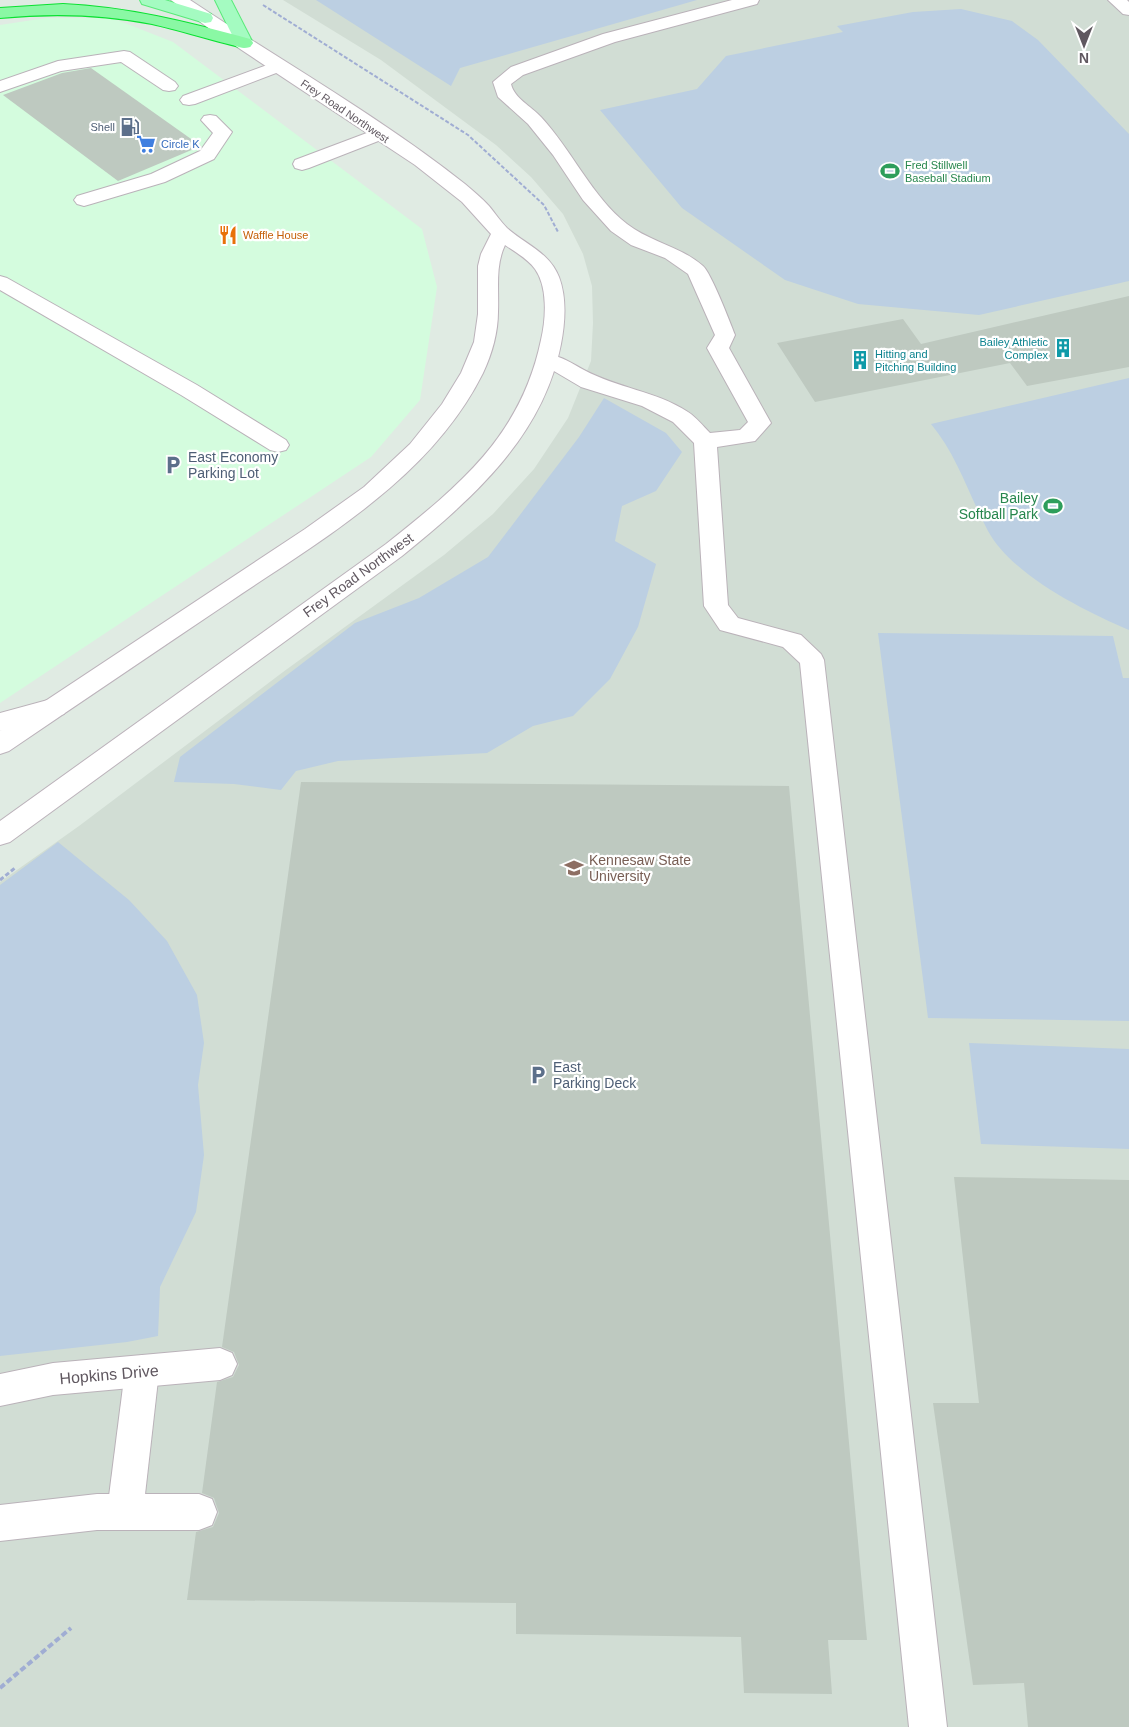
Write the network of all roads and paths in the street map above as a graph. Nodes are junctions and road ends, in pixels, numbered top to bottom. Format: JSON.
{"nodes":[{"id":1,"x":148,"y":0,"type":"edge"},
{"id":2,"x":179,"y":0,"type":"edge"},
{"id":3,"x":223,"y":0,"type":"edge"},
{"id":4,"x":751,"y":0,"type":"edge"},
{"id":5,"x":1116,"y":0,"type":"edge"},
{"id":6,"x":259,"y":3,"type":"dead end"},
{"id":7,"x":1129,"y":10,"type":"edge"},
{"id":8,"x":0,"y":13,"type":"edge"},
{"id":9,"x":205,"y":18,"type":"junction"},
{"id":10,"x":244,"y":43,"type":"junction"},
{"id":11,"x":278,"y":66,"type":"junction"},
{"id":12,"x":169,"y":86,"type":"dead end"},
{"id":13,"x":0,"y":87,"type":"edge"},
{"id":14,"x":404,"y":96,"type":"dead end"},
{"id":15,"x":189,"y":100,"type":"dead end"},
{"id":16,"x":210,"y":120,"type":"dead end"},
{"id":17,"x":380,"y":134,"type":"junction"},
{"id":18,"x":302,"y":164,"type":"dead end"},
{"id":19,"x":84,"y":200,"type":"dead end"},
{"id":20,"x":501,"y":234,"type":"junction"},
{"id":21,"x":0,"y":282,"type":"edge"},
{"id":22,"x":549,"y":360,"type":"junction"},
{"id":23,"x":705,"y":441,"type":"junction"},
{"id":24,"x":278,"y":445,"type":"dead end"},
{"id":25,"x":55,"y":707,"type":"junction"},
{"id":26,"x":0,"y":722,"type":"edge"},
{"id":27,"x":0,"y":744,"type":"edge"},
{"id":28,"x":0,"y":835,"type":"edge"},
{"id":29,"x":220,"y":1364,"type":"dead end"},
{"id":30,"x":142,"y":1371,"type":"junction"},
{"id":31,"x":0,"y":1390,"type":"edge"},
{"id":32,"x":125,"y":1512,"type":"junction"},
{"id":33,"x":199,"y":1512,"type":"dead end"},
{"id":34,"x":0,"y":1524,"type":"edge"},
{"id":35,"x":71,"y":1628,"type":"dead end"},
{"id":36,"x":0,"y":1688,"type":"edge"},
{"id":37,"x":928,"y":1727,"type":"edge"}],
"edges":[{"from":1,"to":9,"type":"main road"},
{"from":2,"to":9,"type":"main road","name":"Frey Road Northwest"},
{"from":3,"to":10,"type":"main road"},
{"from":4,"to":23,"type":"main road"},
{"from":5,"to":7,"type":"main road"},
{"from":6,"to":14,"type":"path"},
{"from":8,"to":10,"type":"highway"},
{"from":9,"to":10,"type":"main road","name":"Frey Road Northwest"},
{"from":10,"to":11,"type":"main road","name":"Frey Road Northwest"},
{"from":11,"to":15,"type":"main road"},
{"from":11,"to":17,"type":"main road","name":"Frey Road Northwest"},
{"from":12,"to":13,"type":"main road"},
{"from":16,"to":19,"type":"main road"},
{"from":17,"to":18,"type":"main road"},
{"from":17,"to":20,"type":"main road","name":"Frey Road Northwest"},
{"from":20,"to":22,"type":"main road","name":"Frey Road Northwest"},
{"from":20,"to":25,"type":"main road"},
{"from":21,"to":24,"type":"main road"},
{"from":22,"to":23,"type":"main road"},
{"from":22,"to":28,"type":"main road","name":"Frey Road Northwest"},
{"from":23,"to":37,"type":"main road"},
{"from":25,"to":26,"type":"main road"},
{"from":25,"to":27,"type":"main road"},
{"from":29,"to":30,"type":"main road","name":"Hopkins Drive"},
{"from":30,"to":31,"type":"main road","name":"Hopkins Drive"},
{"from":30,"to":32,"type":"main road"},
{"from":32,"to":33,"type":"main road"},
{"from":32,"to":34,"type":"main road"},
{"from":35,"to":36,"type":"path"}]}
